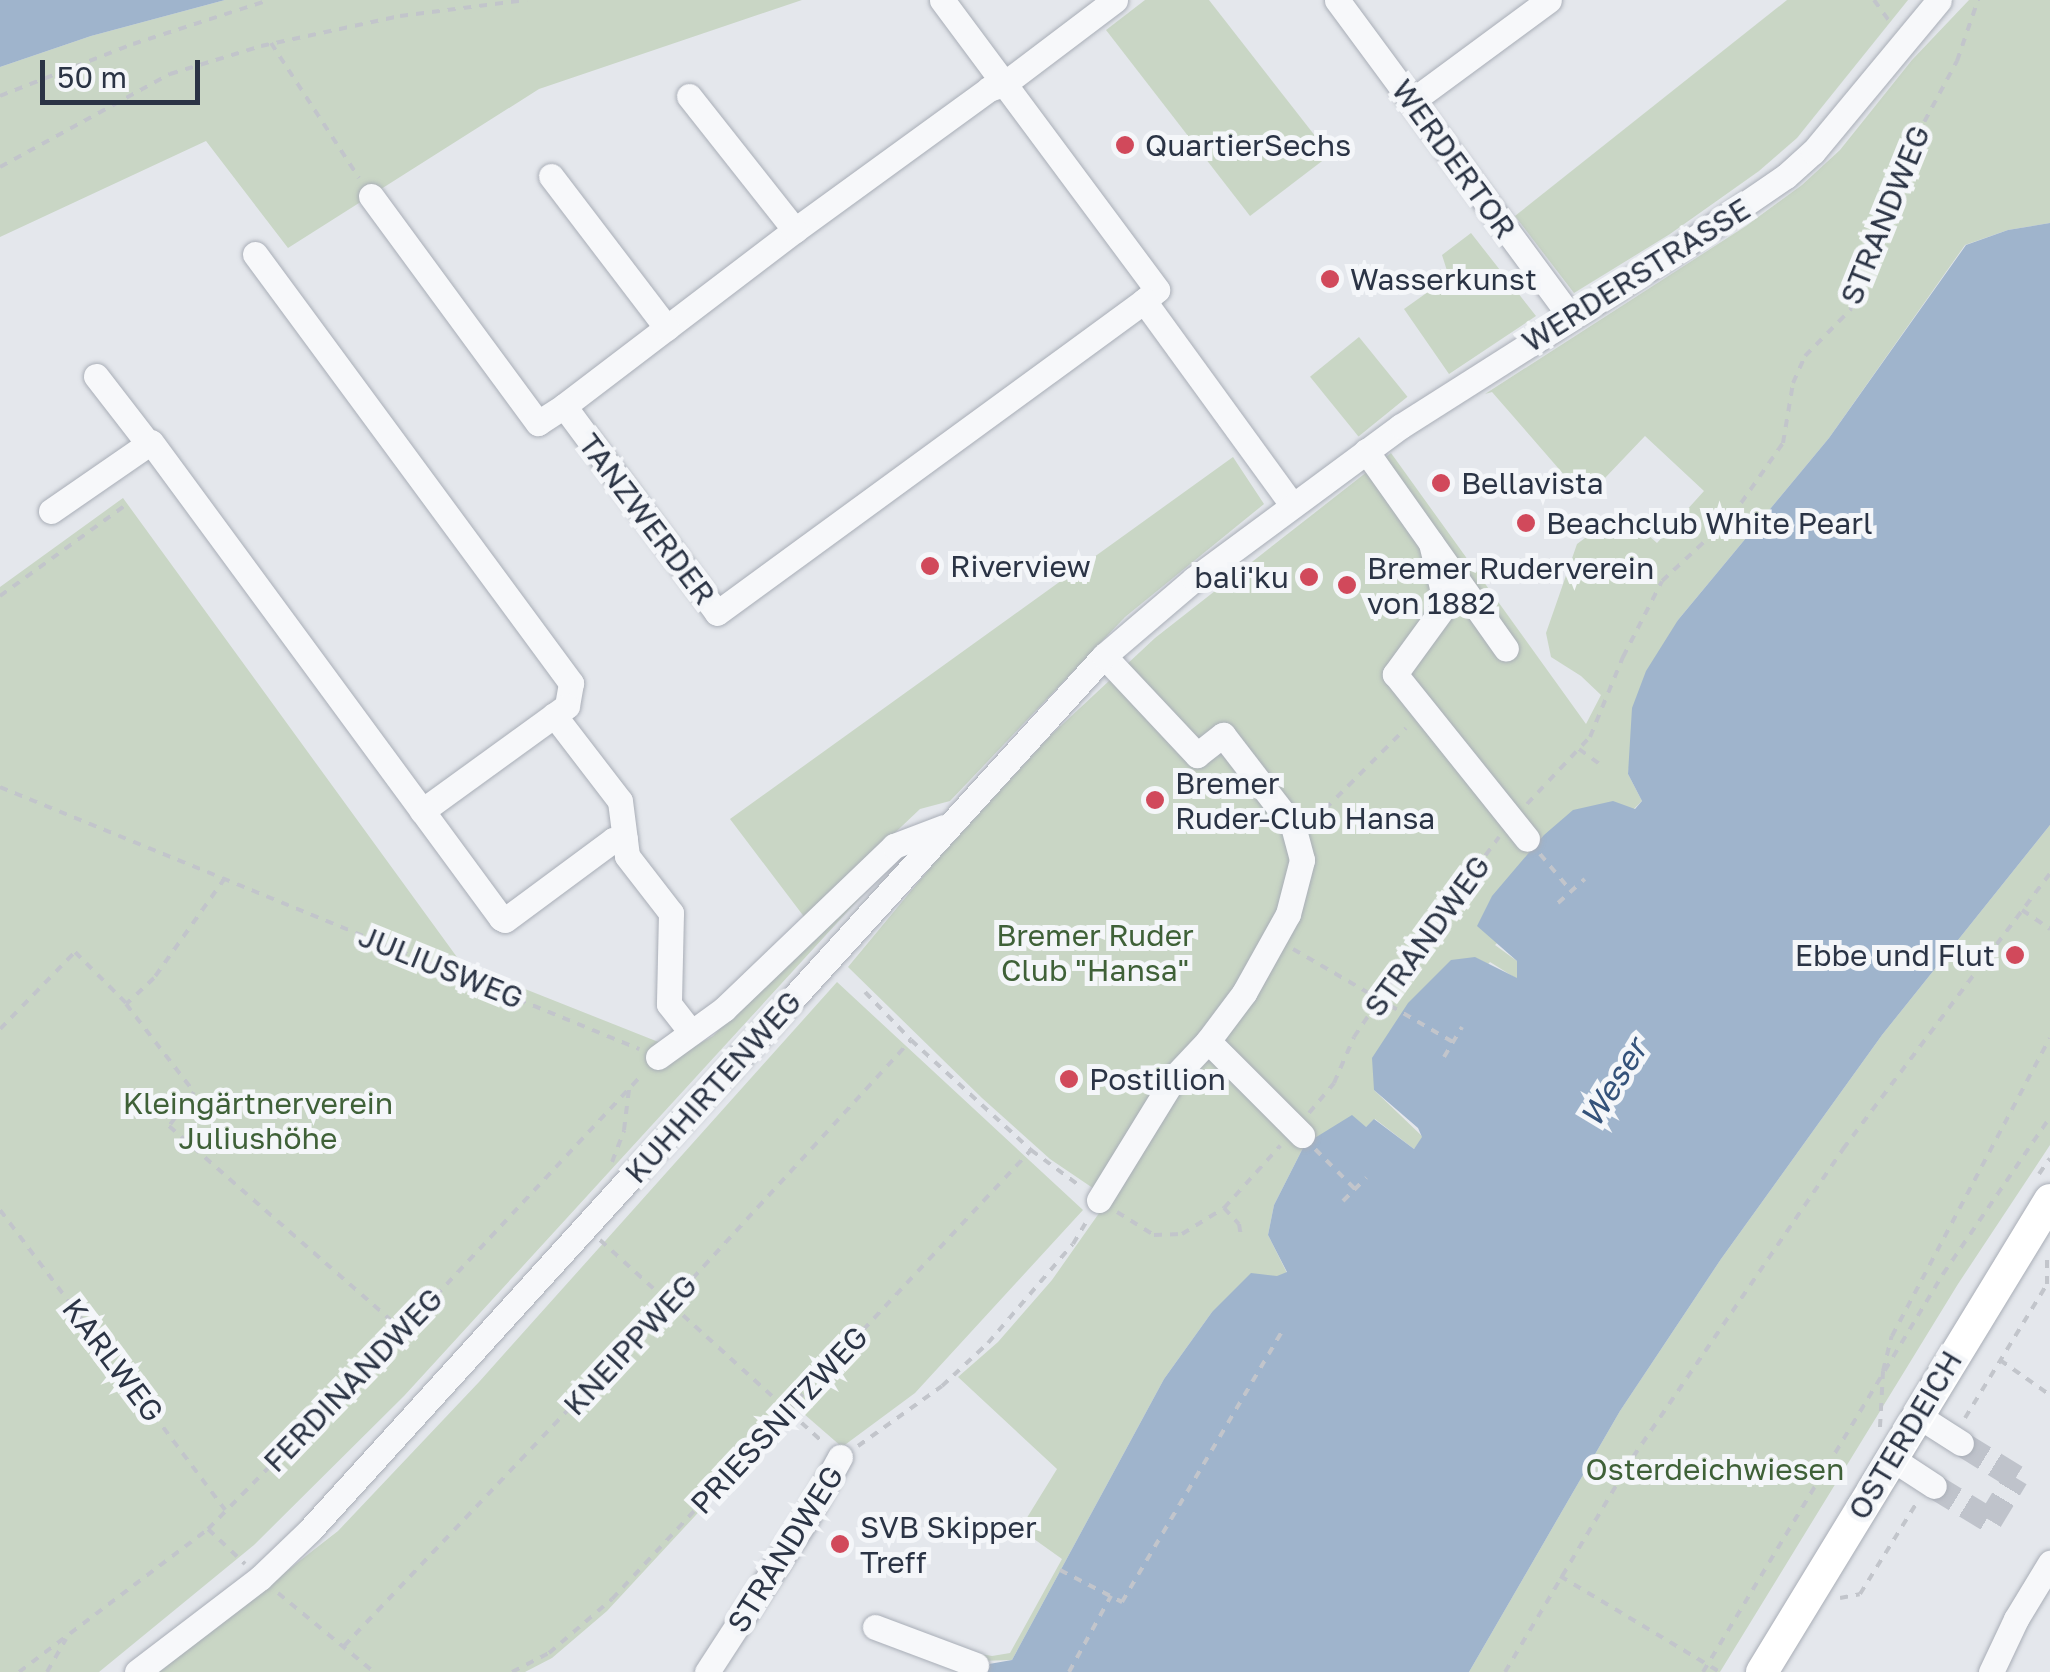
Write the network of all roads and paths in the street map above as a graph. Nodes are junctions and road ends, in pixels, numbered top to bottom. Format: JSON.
{"nodes":[{"id":1,"x":269,"y":0,"type":"edge"},
{"id":2,"x":528,"y":0,"type":"edge"},
{"id":3,"x":942,"y":0,"type":"edge"},
{"id":4,"x":1114,"y":0,"type":"edge"},
{"id":5,"x":1337,"y":0,"type":"edge"},
{"id":6,"x":1549,"y":0,"type":"edge"},
{"id":7,"x":1874,"y":0,"type":"edge"},
{"id":8,"x":1939,"y":0,"type":"edge"},
{"id":9,"x":1978,"y":0,"type":"edge"},
{"id":10,"x":1902,"y":41,"type":"junction"},
{"id":11,"x":272,"y":44,"type":"junction"},
{"id":12,"x":1004,"y":84,"type":"junction"},
{"id":13,"x":0,"y":96,"type":"edge"},
{"id":14,"x":688,"y":96,"type":"dead end"},
{"id":15,"x":1412,"y":101,"type":"junction"},
{"id":16,"x":0,"y":168,"type":"edge"},
{"id":17,"x":551,"y":176,"type":"dead end"},
{"id":18,"x":371,"y":196,"type":"joint"},
{"id":19,"x":795,"y":230,"type":"junction"},
{"id":20,"x":255,"y":254,"type":"dead end"},
{"id":21,"x":1144,"y":301,"type":"junction"},
{"id":22,"x":1571,"y":317,"type":"junction"},
{"id":23,"x":667,"y":328,"type":"junction"},
{"id":24,"x":96,"y":376,"type":"dead end"},
{"id":25,"x":564,"y":406,"type":"junction"},
{"id":26,"x":147,"y":442,"type":"junction"},
{"id":27,"x":1366,"y":451,"type":"junction"},
{"id":28,"x":127,"y":504,"type":"dead end"},
{"id":29,"x":1292,"y":505,"type":"junction"},
{"id":30,"x":51,"y":511,"type":"dead end"},
{"id":31,"x":1431,"y":543,"type":"junction"},
{"id":32,"x":0,"y":596,"type":"edge"},
{"id":33,"x":1506,"y":649,"type":"dead end"},
{"id":34,"x":1104,"y":656,"type":"junction"},
{"id":35,"x":1424,"y":710,"type":"junction"},
{"id":36,"x":554,"y":714,"type":"junction"},
{"id":37,"x":1579,"y":749,"type":"junction"},
{"id":38,"x":1600,"y":764,"type":"dead end"},
{"id":39,"x":0,"y":787,"type":"edge"},
{"id":40,"x":422,"y":812,"type":"junction"},
{"id":41,"x":949,"y":825,"type":"junction"},
{"id":42,"x":1519,"y":830,"type":"junction"},
{"id":43,"x":1296,"y":839,"type":"junction"},
{"id":44,"x":625,"y":840,"type":"junction"},
{"id":45,"x":2050,"y":873,"type":"edge"},
{"id":46,"x":225,"y":878,"type":"junction"},
{"id":47,"x":1585,"y":879,"type":"dead end"},
{"id":48,"x":1571,"y":892,"type":"junction"},
{"id":49,"x":1558,"y":903,"type":"dead end"},
{"id":50,"x":2022,"y":910,"type":"junction"},
{"id":51,"x":2050,"y":929,"type":"edge"},
{"id":52,"x":1274,"y":939,"type":"junction"},
{"id":53,"x":865,"y":992,"type":"dead end"},
{"id":54,"x":1382,"y":998,"type":"junction"},
{"id":55,"x":126,"y":1004,"type":"junction"},
{"id":56,"x":1462,"y":1028,"type":"dead end"},
{"id":57,"x":0,"y":1029,"type":"edge"},
{"id":58,"x":692,"y":1032,"type":"junction"},
{"id":59,"x":2050,"y":1038,"type":"edge"},
{"id":60,"x":911,"y":1040,"type":"junction"},
{"id":61,"x":1208,"y":1041,"type":"junction"},
{"id":62,"x":1453,"y":1042,"type":"junction"},
{"id":63,"x":658,"y":1056,"type":"junction"},
{"id":64,"x":1444,"y":1057,"type":"dead end"},
{"id":65,"x":629,"y":1090,"type":"junction"},
{"id":66,"x":2050,"y":1117,"type":"edge"},
{"id":67,"x":1299,"y":1132,"type":"junction"},
{"id":68,"x":1031,"y":1150,"type":"junction"},
{"id":69,"x":1366,"y":1178,"type":"dead end"},
{"id":70,"x":1355,"y":1189,"type":"junction"},
{"id":71,"x":615,"y":1194,"type":"junction"},
{"id":72,"x":1099,"y":1200,"type":"junction"},
{"id":73,"x":2050,"y":1200,"type":"edge"},
{"id":74,"x":1343,"y":1202,"type":"dead end"},
{"id":75,"x":1224,"y":1208,"type":"junction"},
{"id":76,"x":0,"y":1210,"type":"edge"},
{"id":77,"x":585,"y":1227,"type":"junction"},
{"id":78,"x":1242,"y":1237,"type":"dead end"},
{"id":79,"x":2047,"y":1253,"type":"dead end"},
{"id":80,"x":2048,"y":1285,"type":"edge"},
{"id":81,"x":671,"y":1302,"type":"junction"},
{"id":82,"x":1284,"y":1328,"type":"dead end"},
{"id":83,"x":404,"y":1331,"type":"junction"},
{"id":84,"x":2000,"y":1360,"type":"junction"},
{"id":85,"x":1883,"y":1371,"type":"junction"},
{"id":86,"x":2050,"y":1395,"type":"edge"},
{"id":87,"x":789,"y":1409,"type":"junction"},
{"id":88,"x":1917,"y":1415,"type":"junction"},
{"id":89,"x":1957,"y":1440,"type":"joint"},
{"id":90,"x":1885,"y":1443,"type":"junction"},
{"id":91,"x":840,"y":1458,"type":"junction"},
{"id":92,"x":1932,"y":1484,"type":"joint"},
{"id":93,"x":226,"y":1511,"type":"junction"},
{"id":94,"x":208,"y":1529,"type":"junction"},
{"id":95,"x":2050,"y":1563,"type":"edge"},
{"id":96,"x":1060,"y":1570,"type":"dead end"},
{"id":97,"x":1560,"y":1576,"type":"junction"},
{"id":98,"x":260,"y":1578,"type":"junction"},
{"id":99,"x":1111,"y":1596,"type":"junction"},
{"id":100,"x":1805,"y":1599,"type":"junction"},
{"id":101,"x":875,"y":1627,"type":"dead end"},
{"id":102,"x":68,"y":1635,"type":"junction"},
{"id":103,"x":344,"y":1646,"type":"junction"},
{"id":104,"x":1708,"y":1664,"type":"junction"},
{"id":105,"x":976,"y":1666,"type":"dead end"},
{"id":106,"x":19,"y":1672,"type":"edge"},
{"id":107,"x":47,"y":1672,"type":"edge"},
{"id":108,"x":136,"y":1672,"type":"edge"},
{"id":109,"x":374,"y":1672,"type":"edge"},
{"id":110,"x":512,"y":1672,"type":"edge"},
{"id":111,"x":708,"y":1672,"type":"edge"},
{"id":112,"x":1069,"y":1672,"type":"edge"},
{"id":113,"x":1505,"y":1672,"type":"edge"},
{"id":114,"x":1703,"y":1672,"type":"edge"},
{"id":115,"x":1720,"y":1672,"type":"edge"},
{"id":116,"x":1762,"y":1672,"type":"edge"},
{"id":117,"x":1991,"y":1672,"type":"edge"}],
"edges":[{"from":1,"to":13,"type":"path"},
{"from":2,"to":11,"type":"path"},
{"from":3,"to":12,"type":"street"},
{"from":4,"to":12,"type":"street","name":"TANZWERDER"},
{"from":5,"to":15,"type":"street","name":"WERDERTOR"},
{"from":6,"to":15,"type":"street"},
{"from":7,"to":10,"type":"path"},
{"from":8,"to":10,"type":"street","name":"WERDERSTRASSE"},
{"from":9,"to":37,"type":"path","name":"STRANDWEG"},
{"from":10,"to":22,"type":"street","name":"WERDERSTRASSE"},
{"from":11,"to":16,"type":"path"},
{"from":11,"to":18,"type":"path"},
{"from":12,"to":19,"type":"street","name":"TANZWERDER"},
{"from":12,"to":21,"type":"street"},
{"from":14,"to":19,"type":"street"},
{"from":15,"to":22,"type":"street","name":"WERDERTOR"},
{"from":17,"to":23,"type":"street"},
{"from":18,"to":25,"type":"street"},
{"from":19,"to":23,"type":"street","name":"TANZWERDER"},
{"from":20,"to":36,"type":"street"},
{"from":21,"to":25,"type":"street","name":"TANZWERDER"},
{"from":21,"to":29,"type":"street"},
{"from":22,"to":27,"type":"street","name":"WERDERSTRASSE"},
{"from":23,"to":25,"type":"street","name":"TANZWERDER"},
{"from":24,"to":26,"type":"street"},
{"from":26,"to":30,"type":"street"},
{"from":26,"to":40,"type":"street"},
{"from":27,"to":29,"type":"street","name":"WERDERSTRASSE"},
{"from":27,"to":31,"type":"street"},
{"from":28,"to":32,"type":"path"},
{"from":29,"to":34,"type":"street","name":"KUHHIRTENWEG"},
{"from":31,"to":33,"type":"street"},
{"from":31,"to":35,"type":"street"},
{"from":34,"to":41,"type":"street","name":"KUHHIRTENWEG"},
{"from":34,"to":43,"type":"street"},
{"from":35,"to":42,"type":"street"},
{"from":35,"to":43,"type":"path"},
{"from":36,"to":40,"type":"street"},
{"from":36,"to":44,"type":"street"},
{"from":37,"to":38,"type":"path"},
{"from":37,"to":42,"type":"path","name":"STRANDWEG"},
{"from":39,"to":46,"type":"path","name":"JULIUSWEG"},
{"from":40,"to":44,"type":"street"},
{"from":41,"to":58,"type":"street"},
{"from":41,"to":71,"type":"street","name":"KUHHIRTENWEG"},
{"from":42,"to":48,"type":"path"},
{"from":42,"to":54,"type":"path","name":"STRANDWEG"},
{"from":43,"to":52,"type":"street"},
{"from":44,"to":58,"type":"street"},
{"from":45,"to":50,"type":"path"},
{"from":46,"to":55,"type":"path"},
{"from":46,"to":63,"type":"path","name":"JULIUSWEG"},
{"from":47,"to":48,"type":"path"},
{"from":48,"to":49,"type":"path"},
{"from":50,"to":51,"type":"path"},
{"from":50,"to":97,"type":"path"},
{"from":52,"to":54,"type":"path"},
{"from":52,"to":61,"type":"street"},
{"from":53,"to":60,"type":"path"},
{"from":54,"to":62,"type":"path"},
{"from":54,"to":67,"type":"path","name":"STRANDWEG"},
{"from":55,"to":57,"type":"path"},
{"from":55,"to":83,"type":"path"},
{"from":56,"to":62,"type":"path"},
{"from":58,"to":63,"type":"street"},
{"from":59,"to":85,"type":"path"},
{"from":60,"to":68,"type":"path"},
{"from":60,"to":81,"type":"path","name":"KNEIPPWEG"},
{"from":61,"to":67,"type":"street"},
{"from":61,"to":72,"type":"street"},
{"from":62,"to":64,"type":"path"},
{"from":63,"to":65,"type":"path","name":"FERDINANDWEG"},
{"from":65,"to":71,"type":"path"},
{"from":65,"to":83,"type":"path","name":"FERDINANDWEG"},
{"from":66,"to":85,"type":"path"},
{"from":67,"to":70,"type":"path"},
{"from":67,"to":75,"type":"path","name":"STRANDWEG"},
{"from":68,"to":72,"type":"path"},
{"from":68,"to":87,"type":"path","name":"PRIESSNITZWEG"},
{"from":69,"to":70,"type":"path"},
{"from":70,"to":74,"type":"path"},
{"from":71,"to":77,"type":"street","name":"KUHHIRTENWEG"},
{"from":72,"to":75,"type":"path","name":"STRANDWEG"},
{"from":72,"to":91,"type":"path","name":"STRANDWEG"},
{"from":73,"to":88,"type":"main road","name":"OSTERDEICH"},
{"from":75,"to":78,"type":"path"},
{"from":76,"to":93,"type":"path","name":"KARLWEG"},
{"from":77,"to":81,"type":"path"},
{"from":77,"to":98,"type":"street","name":"KUHHIRTENWEG"},
{"from":79,"to":80,"type":"path"},
{"from":80,"to":84,"type":"path"},
{"from":81,"to":87,"type":"path"},
{"from":81,"to":103,"type":"path","name":"KNEIPPWEG"},
{"from":82,"to":99,"type":"path"},
{"from":83,"to":93,"type":"path","name":"FERDINANDWEG"},
{"from":84,"to":86,"type":"path"},
{"from":84,"to":89,"type":"path"},
{"from":85,"to":90,"type":"path"},
{"from":85,"to":104,"type":"path"},
{"from":87,"to":91,"type":"path"},
{"from":87,"to":110,"type":"path","name":"PRIESSNITZWEG"},
{"from":88,"to":89,"type":"street"},
{"from":88,"to":90,"type":"main road","name":"OSTERDEICH"},
{"from":90,"to":92,"type":"street"},
{"from":90,"to":100,"type":"main road","name":"OSTERDEICH"},
{"from":91,"to":111,"type":"street","name":"STRANDWEG"},
{"from":92,"to":100,"type":"path"},
{"from":93,"to":94,"type":"path","name":"FERDINANDWEG"},
{"from":94,"to":98,"type":"path"},
{"from":94,"to":102,"type":"path","name":"FERDINANDWEG"},
{"from":95,"to":117,"type":"street"},
{"from":96,"to":99,"type":"path"},
{"from":97,"to":104,"type":"path"},
{"from":97,"to":113,"type":"path"},
{"from":98,"to":103,"type":"path"},
{"from":98,"to":108,"type":"street","name":"KUHHIRTENWEG"},
{"from":99,"to":112,"type":"path"},
{"from":100,"to":116,"type":"main road","name":"OSTERDEICH"},
{"from":101,"to":105,"type":"street"},
{"from":102,"to":106,"type":"path","name":"FERDINANDWEG"},
{"from":102,"to":107,"type":"path"},
{"from":103,"to":109,"type":"path"},
{"from":104,"to":114,"type":"path"},
{"from":104,"to":115,"type":"path"}]}
